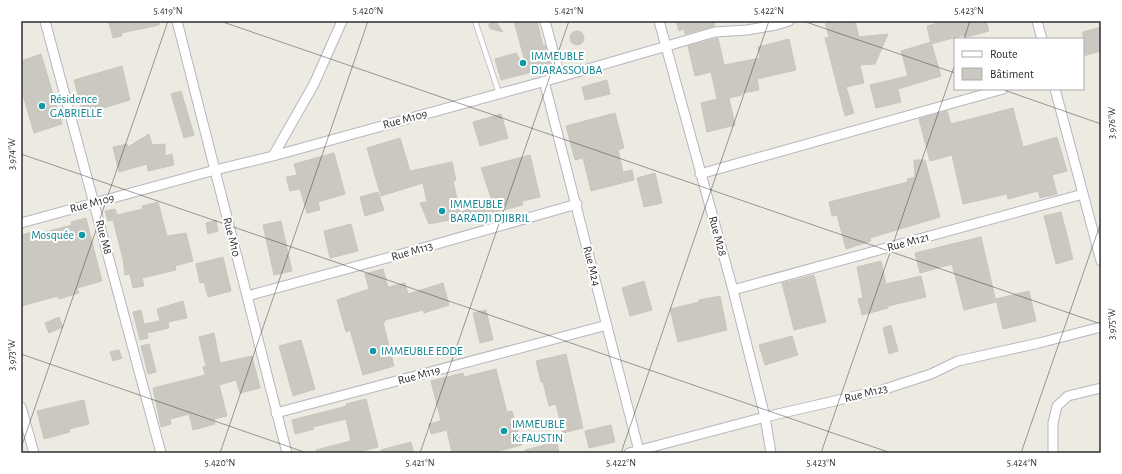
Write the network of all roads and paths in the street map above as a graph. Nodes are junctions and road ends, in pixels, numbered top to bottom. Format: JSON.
{"nodes":[{"id":1,"x":45,"y":21,"type":"edge"},
{"id":2,"x":177,"y":21,"type":"edge"},
{"id":3,"x":342,"y":21,"type":"edge"},
{"id":4,"x":475,"y":21,"type":"edge"},
{"id":5,"x":545,"y":21,"type":"edge"},
{"id":6,"x":658,"y":21,"type":"edge"},
{"id":7,"x":789,"y":21,"type":"edge"},
{"id":8,"x":1037,"y":21,"type":"edge"},
{"id":9,"x":1042,"y":38,"type":"edge"},
{"id":10,"x":665,"y":47,"type":"junction"},
{"id":11,"x":560,"y":77,"type":"junction"},
{"id":12,"x":544,"y":81,"type":"junction"},
{"id":13,"x":999,"y":90,"type":"edge"},
{"id":14,"x":1055,"y":90,"type":"edge"},
{"id":15,"x":499,"y":93,"type":"junction"},
{"id":16,"x":273,"y":156,"type":"junction"},
{"id":17,"x":215,"y":170,"type":"junction"},
{"id":18,"x":700,"y":174,"type":"junction"},
{"id":19,"x":1083,"y":194,"type":"junction"},
{"id":20,"x":95,"y":202,"type":"junction"},
{"id":21,"x":577,"y":204,"type":"junction"},
{"id":22,"x":21,"y":223,"type":"edge"},
{"id":23,"x":1101,"y":261,"type":"edge"},
{"id":24,"x":733,"y":290,"type":"junction"},
{"id":25,"x":247,"y":296,"type":"junction"},
{"id":26,"x":607,"y":325,"type":"junction"},
{"id":27,"x":1101,"y":327,"type":"edge"},
{"id":28,"x":1101,"y":388,"type":"edge"},
{"id":29,"x":21,"y":407,"type":"edge"},
{"id":30,"x":276,"y":413,"type":"junction"},
{"id":31,"x":765,"y":418,"type":"junction"},
{"id":32,"x":639,"y":451,"type":"junction"},
{"id":33,"x":34,"y":453,"type":"edge"},
{"id":34,"x":161,"y":453,"type":"edge"},
{"id":35,"x":287,"y":453,"type":"edge"},
{"id":36,"x":629,"y":453,"type":"edge"},
{"id":37,"x":772,"y":453,"type":"edge"},
{"id":38,"x":1053,"y":453,"type":"edge"}],
"edges":[{"from":1,"to":20,"type":"street","name":"Rue M8"},
{"from":2,"to":17,"type":"street","name":"Rue M10"},
{"from":3,"to":16,"type":"street"},
{"from":4,"to":15,"type":"lane"},
{"from":5,"to":11,"type":"street"},
{"from":6,"to":10,"type":"street","name":"Rue M28"},
{"from":7,"to":10,"type":"street","name":"Rue M109"},
{"from":8,"to":9,"type":"street"},
{"from":10,"to":11,"type":"street","name":"Rue M109"},
{"from":10,"to":18,"type":"street","name":"Rue M28"},
{"from":11,"to":12,"type":"street","name":"Rue M109"},
{"from":12,"to":15,"type":"street","name":"Rue M109"},
{"from":12,"to":21,"type":"street","name":"Rue M24"},
{"from":13,"to":18,"type":"street"},
{"from":14,"to":19,"type":"street"},
{"from":15,"to":16,"type":"street","name":"Rue M109"},
{"from":16,"to":17,"type":"street","name":"Rue M109"},
{"from":17,"to":20,"type":"street","name":"Rue M109"},
{"from":17,"to":25,"type":"street","name":"Rue M10"},
{"from":18,"to":24,"type":"street","name":"Rue M28"},
{"from":19,"to":23,"type":"street"},
{"from":19,"to":24,"type":"street","name":"Rue M121"},
{"from":20,"to":22,"type":"street","name":"Rue M109"},
{"from":20,"to":34,"type":"street","name":"Rue M8"},
{"from":21,"to":25,"type":"street","name":"Rue M113"},
{"from":21,"to":26,"type":"street","name":"Rue M24"},
{"from":24,"to":31,"type":"street","name":"Rue M28"},
{"from":25,"to":30,"type":"street","name":"Rue M10"},
{"from":26,"to":30,"type":"street","name":"Rue M119"},
{"from":26,"to":32,"type":"street","name":"Rue M24"},
{"from":27,"to":31,"type":"street","name":"Rue M123"},
{"from":28,"to":38,"type":"street"},
{"from":29,"to":33,"type":"street"},
{"from":30,"to":35,"type":"street","name":"Rue M10"},
{"from":31,"to":32,"type":"street","name":"Rue M123"},
{"from":31,"to":37,"type":"street","name":"Rue M28"},
{"from":32,"to":36,"type":"street","name":"Rue M123"}]}
